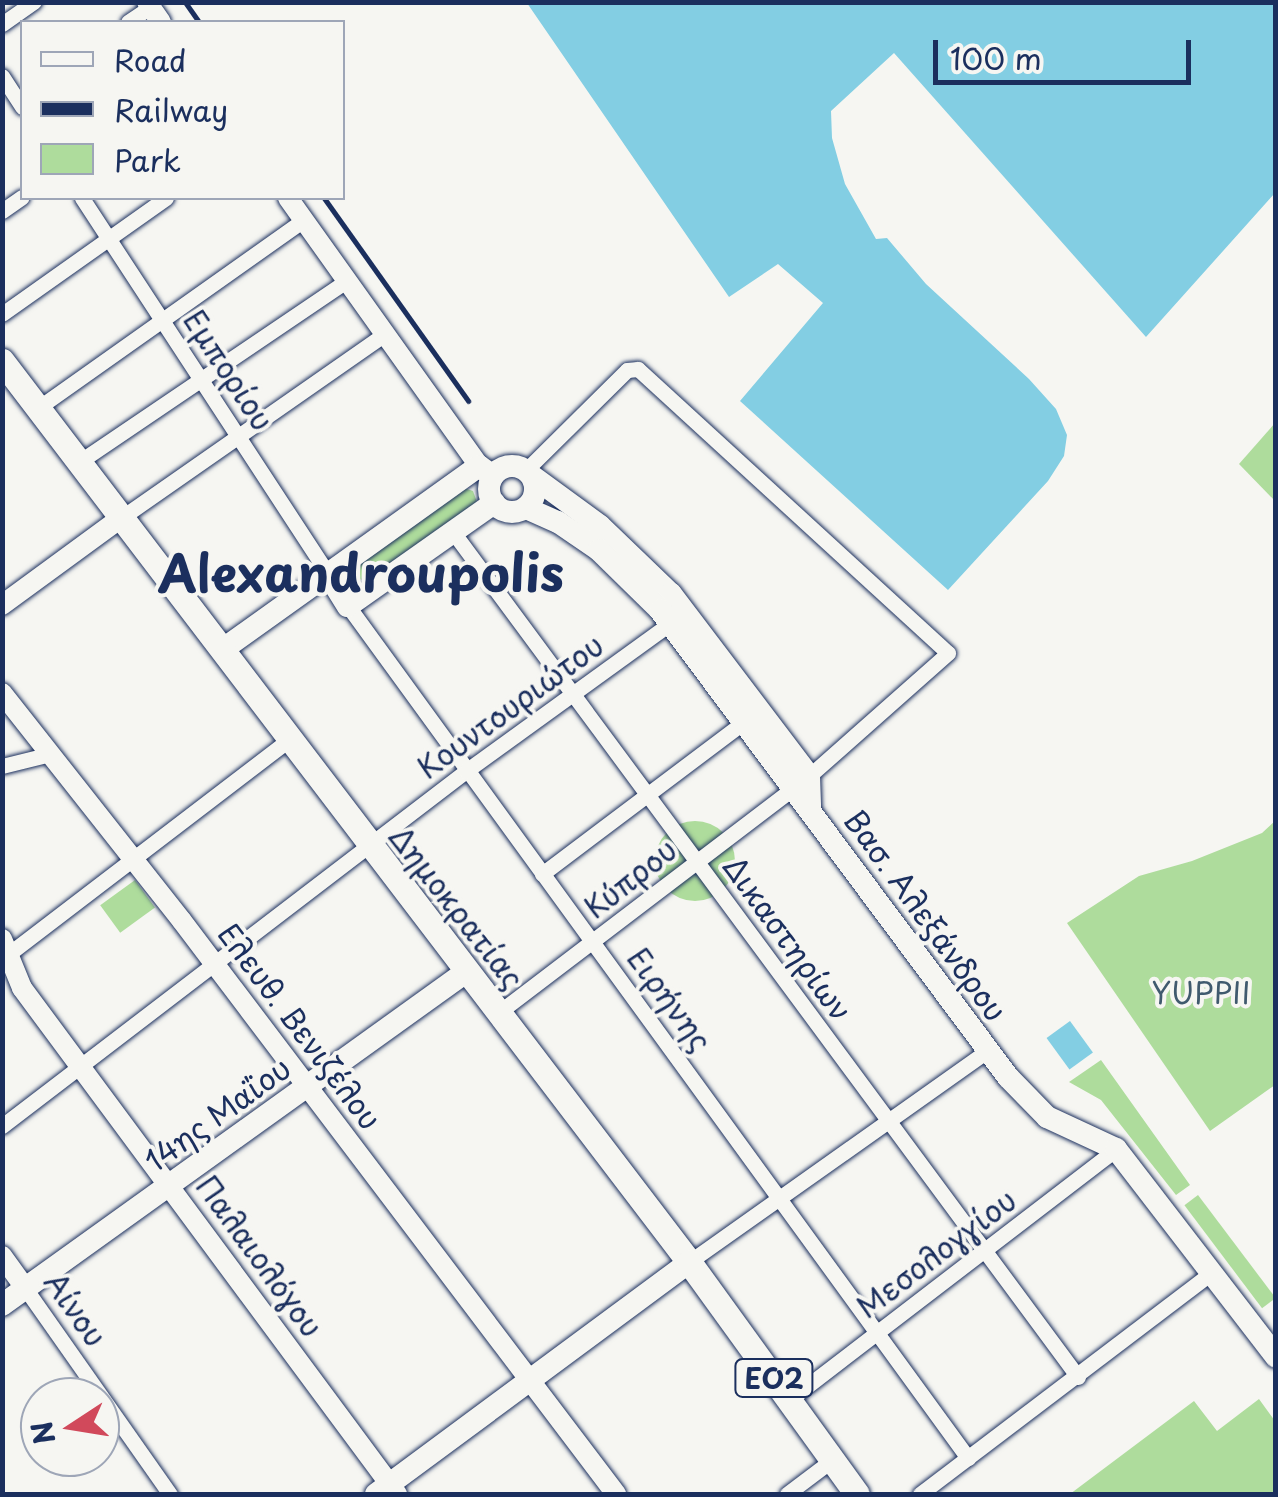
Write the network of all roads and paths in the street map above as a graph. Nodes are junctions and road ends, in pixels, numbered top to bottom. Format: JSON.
{"nodes":[{"id":1,"x":34,"y":2,"type":"edge"},
{"id":2,"x":2,"y":24,"type":"edge"},
{"id":3,"x":2,"y":76,"type":"edge"},
{"id":4,"x":20,"y":99,"type":"edge"},
{"id":5,"x":83,"y":200,"type":"edge"},
{"id":6,"x":163,"y":200,"type":"edge"},
{"id":7,"x":289,"y":200,"type":"edge"},
{"id":8,"x":304,"y":220,"type":"junction"},
{"id":9,"x":109,"y":238,"type":"junction"},
{"id":10,"x":346,"y":281,"type":"junction"},
{"id":11,"x":2,"y":314,"type":"edge"},
{"id":12,"x":163,"y":320,"type":"junction"},
{"id":13,"x":385,"y":334,"type":"junction"},
{"id":14,"x":2,"y":360,"type":"edge"},
{"id":15,"x":202,"y":378,"type":"junction"},
{"id":16,"x":38,"y":408,"type":"junction"},
{"id":17,"x":239,"y":435,"type":"junction"},
{"id":18,"x":79,"y":462,"type":"junction"},
{"id":19,"x":486,"y":471,"type":"junction"},
{"id":20,"x":529,"y":473,"type":"junction"},
{"id":21,"x":494,"y":504,"type":"junction"},
{"id":22,"x":526,"y":508,"type":"junction"},
{"id":23,"x":121,"y":518,"type":"junction"},
{"id":24,"x":453,"y":532,"type":"junction"},
{"id":25,"x":327,"y":573,"type":"junction"},
{"id":26,"x":2,"y":604,"type":"edge"},
{"id":27,"x":348,"y":606,"type":"junction"},
{"id":28,"x":677,"y":617,"type":"junction"},
{"id":29,"x":222,"y":650,"type":"junction"},
{"id":30,"x":2,"y":693,"type":"edge"},
{"id":31,"x":570,"y":693,"type":"junction"},
{"id":32,"x":746,"y":720,"type":"junction"},
{"id":33,"x":289,"y":740,"type":"junction"},
{"id":34,"x":51,"y":754,"type":"junction"},
{"id":35,"x":2,"y":766,"type":"edge"},
{"id":36,"x":466,"y":771,"type":"junction"},
{"id":37,"x":802,"y":781,"type":"junction"},
{"id":38,"x":648,"y":796,"type":"junction"},
{"id":39,"x":369,"y":845,"type":"junction"},
{"id":40,"x":136,"y":860,"type":"junction"},
{"id":41,"x":696,"y":861,"type":"junction"},
{"id":42,"x":542,"y":874,"type":"junction"},
{"id":43,"x":592,"y":942,"type":"junction"},
{"id":44,"x":4,"y":947,"type":"edge"},
{"id":45,"x":214,"y":963,"type":"junction"},
{"id":46,"x":466,"y":972,"type":"junction"},
{"id":47,"x":498,"y":1013,"type":"junction"},
{"id":48,"x":988,"y":1050,"type":"junction"},
{"id":49,"x":80,"y":1068,"type":"junction"},
{"id":50,"x":307,"y":1084,"type":"junction"},
{"id":51,"x":888,"y":1121,"type":"junction"},
{"id":52,"x":2,"y":1126,"type":"edge"},
{"id":53,"x":1116,"y":1149,"type":"junction"},
{"id":54,"x":171,"y":1186,"type":"junction"},
{"id":55,"x":778,"y":1198,"type":"junction"},
{"id":56,"x":985,"y":1251,"type":"junction"},
{"id":57,"x":2,"y":1256,"type":"edge"},
{"id":58,"x":690,"y":1262,"type":"junction"},
{"id":59,"x":1212,"y":1272,"type":"junction"},
{"id":60,"x":26,"y":1288,"type":"junction"},
{"id":61,"x":2,"y":1306,"type":"edge"},
{"id":62,"x":876,"y":1332,"type":"junction"},
{"id":63,"x":1276,"y":1357,"type":"edge"},
{"id":64,"x":1078,"y":1377,"type":"junction"},
{"id":65,"x":529,"y":1378,"type":"junction"},
{"id":66,"x":789,"y":1400,"type":"junction"},
{"id":67,"x":968,"y":1458,"type":"junction"},
{"id":68,"x":832,"y":1460,"type":"junction"},
{"id":69,"x":388,"y":1491,"type":"edge"},
{"id":70,"x":170,"y":1494,"type":"edge"},
{"id":71,"x":616,"y":1494,"type":"edge"},
{"id":72,"x":787,"y":1494,"type":"edge"},
{"id":73,"x":858,"y":1494,"type":"edge"},
{"id":74,"x":920,"y":1494,"type":"edge"}],
"edges":[{"from":1,"to":2,"type":"street"},
{"from":3,"to":4,"type":"street"},
{"from":5,"to":9,"type":"street","name":"Εμπορίου"},
{"from":6,"to":9,"type":"street"},
{"from":7,"to":8,"type":"street"},
{"from":8,"to":10,"type":"street"},
{"from":8,"to":12,"type":"street"},
{"from":9,"to":11,"type":"street"},
{"from":9,"to":12,"type":"street","name":"Εμπορίου"},
{"from":10,"to":13,"type":"street"},
{"from":10,"to":15,"type":"street"},
{"from":12,"to":15,"type":"street","name":"Εμπορίου"},
{"from":12,"to":16,"type":"street"},
{"from":13,"to":17,"type":"street"},
{"from":13,"to":19,"type":"street"},
{"from":14,"to":16,"type":"main road","name":"Δημοκρατίας","number":"ΕΟ2"},
{"from":15,"to":17,"type":"street","name":"Εμπορίου"},
{"from":15,"to":18,"type":"street"},
{"from":16,"to":18,"type":"main road","name":"Δημοκρατίας","number":"ΕΟ2"},
{"from":17,"to":23,"type":"street"},
{"from":17,"to":25,"type":"street","name":"Εμπορίου"},
{"from":18,"to":23,"type":"main road","name":"Δημοκρατίας","number":"ΕΟ2"},
{"from":19,"to":20,"type":"main road"},
{"from":19,"to":21,"type":"main road"},
{"from":19,"to":25,"type":"main road"},
{"from":20,"to":22,"type":"main road"},
{"from":20,"to":28,"type":"main road","name":"Βασ. Αλεξάνδρου"},
{"from":20,"to":37,"type":"street","name":"Κύπρου"},
{"from":21,"to":22,"type":"main road"},
{"from":21,"to":24,"type":"main road"},
{"from":22,"to":28,"type":"main road","name":"Βασ. Αλεξάνδρου"},
{"from":23,"to":26,"type":"street"},
{"from":23,"to":29,"type":"main road","name":"Δημοκρατίας","number":"ΕΟ2"},
{"from":24,"to":27,"type":"main road"},
{"from":24,"to":31,"type":"street","name":"Δικαστηρίων"},
{"from":25,"to":27,"type":"main road","name":"Ειρήνης"},
{"from":25,"to":29,"type":"main road"},
{"from":27,"to":36,"type":"street","name":"Ειρήνης"},
{"from":28,"to":31,"type":"street","name":"Κουντουριώτου"},
{"from":28,"to":32,"type":"main road","name":"Βασ. Αλεξάνδρου"},
{"from":28,"to":37,"type":"main road","name":"Βασ. Αλεξάνδρου"},
{"from":29,"to":33,"type":"main road","name":"Δημοκρατίας","number":"ΕΟ2"},
{"from":30,"to":34,"type":"street","name":"Ελευθ. Βενιζέλου"},
{"from":31,"to":36,"type":"street","name":"Κουντουριώτου"},
{"from":31,"to":38,"type":"street","name":"Δικαστηρίων"},
{"from":32,"to":37,"type":"main road","name":"Βασ. Αλεξάνδρου"},
{"from":32,"to":38,"type":"street"},
{"from":33,"to":39,"type":"main road","name":"Δημοκρατίας","number":"ΕΟ2"},
{"from":33,"to":40,"type":"street"},
{"from":34,"to":35,"type":"street"},
{"from":34,"to":40,"type":"street","name":"Ελευθ. Βενιζέλου"},
{"from":36,"to":39,"type":"street","name":"Κουντουριώτου"},
{"from":36,"to":42,"type":"street","name":"Ειρήνης"},
{"from":37,"to":41,"type":"street","name":"Κύπρου"},
{"from":37,"to":48,"type":"main road","name":"Βασ. Αλεξάνδρου"},
{"from":38,"to":41,"type":"street","name":"Δικαστηρίων"},
{"from":38,"to":42,"type":"street"},
{"from":39,"to":45,"type":"street","name":"Κουντουριώτου"},
{"from":39,"to":46,"type":"main road","name":"Δημοκρατίας","number":"ΕΟ2"},
{"from":40,"to":44,"type":"street"},
{"from":40,"to":45,"type":"street","name":"Ελευθ. Βενιζέλου"},
{"from":41,"to":43,"type":"street","name":"Κύπρου"},
{"from":41,"to":51,"type":"street","name":"Δικαστηρίων"},
{"from":42,"to":43,"type":"street","name":"Ειρήνης"},
{"from":43,"to":47,"type":"street","name":"Κύπρου"},
{"from":43,"to":55,"type":"street","name":"Ειρήνης"},
{"from":44,"to":49,"type":"street","name":"Παλαιολόγου"},
{"from":45,"to":49,"type":"street","name":"Κουντουριώτου"},
{"from":45,"to":50,"type":"street","name":"Ελευθ. Βενιζέλου"},
{"from":46,"to":47,"type":"main road","name":"Δημοκρατίας","number":"ΕΟ2"},
{"from":46,"to":50,"type":"main road","name":"14ης Μαΐου"},
{"from":47,"to":58,"type":"main road","name":"Δημοκρατίας","number":"ΕΟ2"},
{"from":48,"to":51,"type":"street"},
{"from":48,"to":53,"type":"main road","name":"Βασ. Αλεξάνδρου"},
{"from":49,"to":52,"type":"street","name":"Κουντουριώτου"},
{"from":49,"to":54,"type":"street","name":"Παλαιολόγου"},
{"from":50,"to":54,"type":"main road","name":"14ης Μαΐου"},
{"from":50,"to":65,"type":"street","name":"Ελευθ. Βενιζέλου"},
{"from":51,"to":55,"type":"street"},
{"from":51,"to":56,"type":"street","name":"Δικαστηρίων"},
{"from":53,"to":56,"type":"street","name":"Μεσολογγίου"},
{"from":53,"to":59,"type":"main road","name":"Βασ. Αλεξάνδρου"},
{"from":54,"to":60,"type":"main road","name":"14ης Μαΐου"},
{"from":54,"to":69,"type":"street","name":"Παλαιολόγου"},
{"from":55,"to":58,"type":"street"},
{"from":55,"to":62,"type":"street","name":"Ειρήνης"},
{"from":56,"to":62,"type":"street","name":"Μεσολογγίου"},
{"from":56,"to":64,"type":"street","name":"Δικαστηρίων"},
{"from":57,"to":60,"type":"street","name":"Αίνου"},
{"from":58,"to":65,"type":"main road"},
{"from":58,"to":66,"type":"main road","name":"Δημοκρατίας","number":"ΕΟ2"},
{"from":59,"to":63,"type":"main road","name":"Βασ. Αλεξάνδρου"},
{"from":59,"to":64,"type":"street"},
{"from":60,"to":61,"type":"main road","name":"14ης Μαΐου"},
{"from":60,"to":70,"type":"street","name":"Αίνου"},
{"from":62,"to":66,"type":"street","name":"Μεσολογγίου"},
{"from":62,"to":67,"type":"street","name":"Ειρήνης"},
{"from":64,"to":67,"type":"street"},
{"from":65,"to":69,"type":"main road"},
{"from":65,"to":71,"type":"street","name":"Ελευθ. Βενιζέλου"},
{"from":66,"to":68,"type":"main road","name":"Δημοκρατίας","number":"ΕΟ2"},
{"from":67,"to":74,"type":"street"},
{"from":68,"to":72,"type":"street"},
{"from":68,"to":73,"type":"main road","name":"Δημοκρατίας","number":"ΕΟ2"}]}
